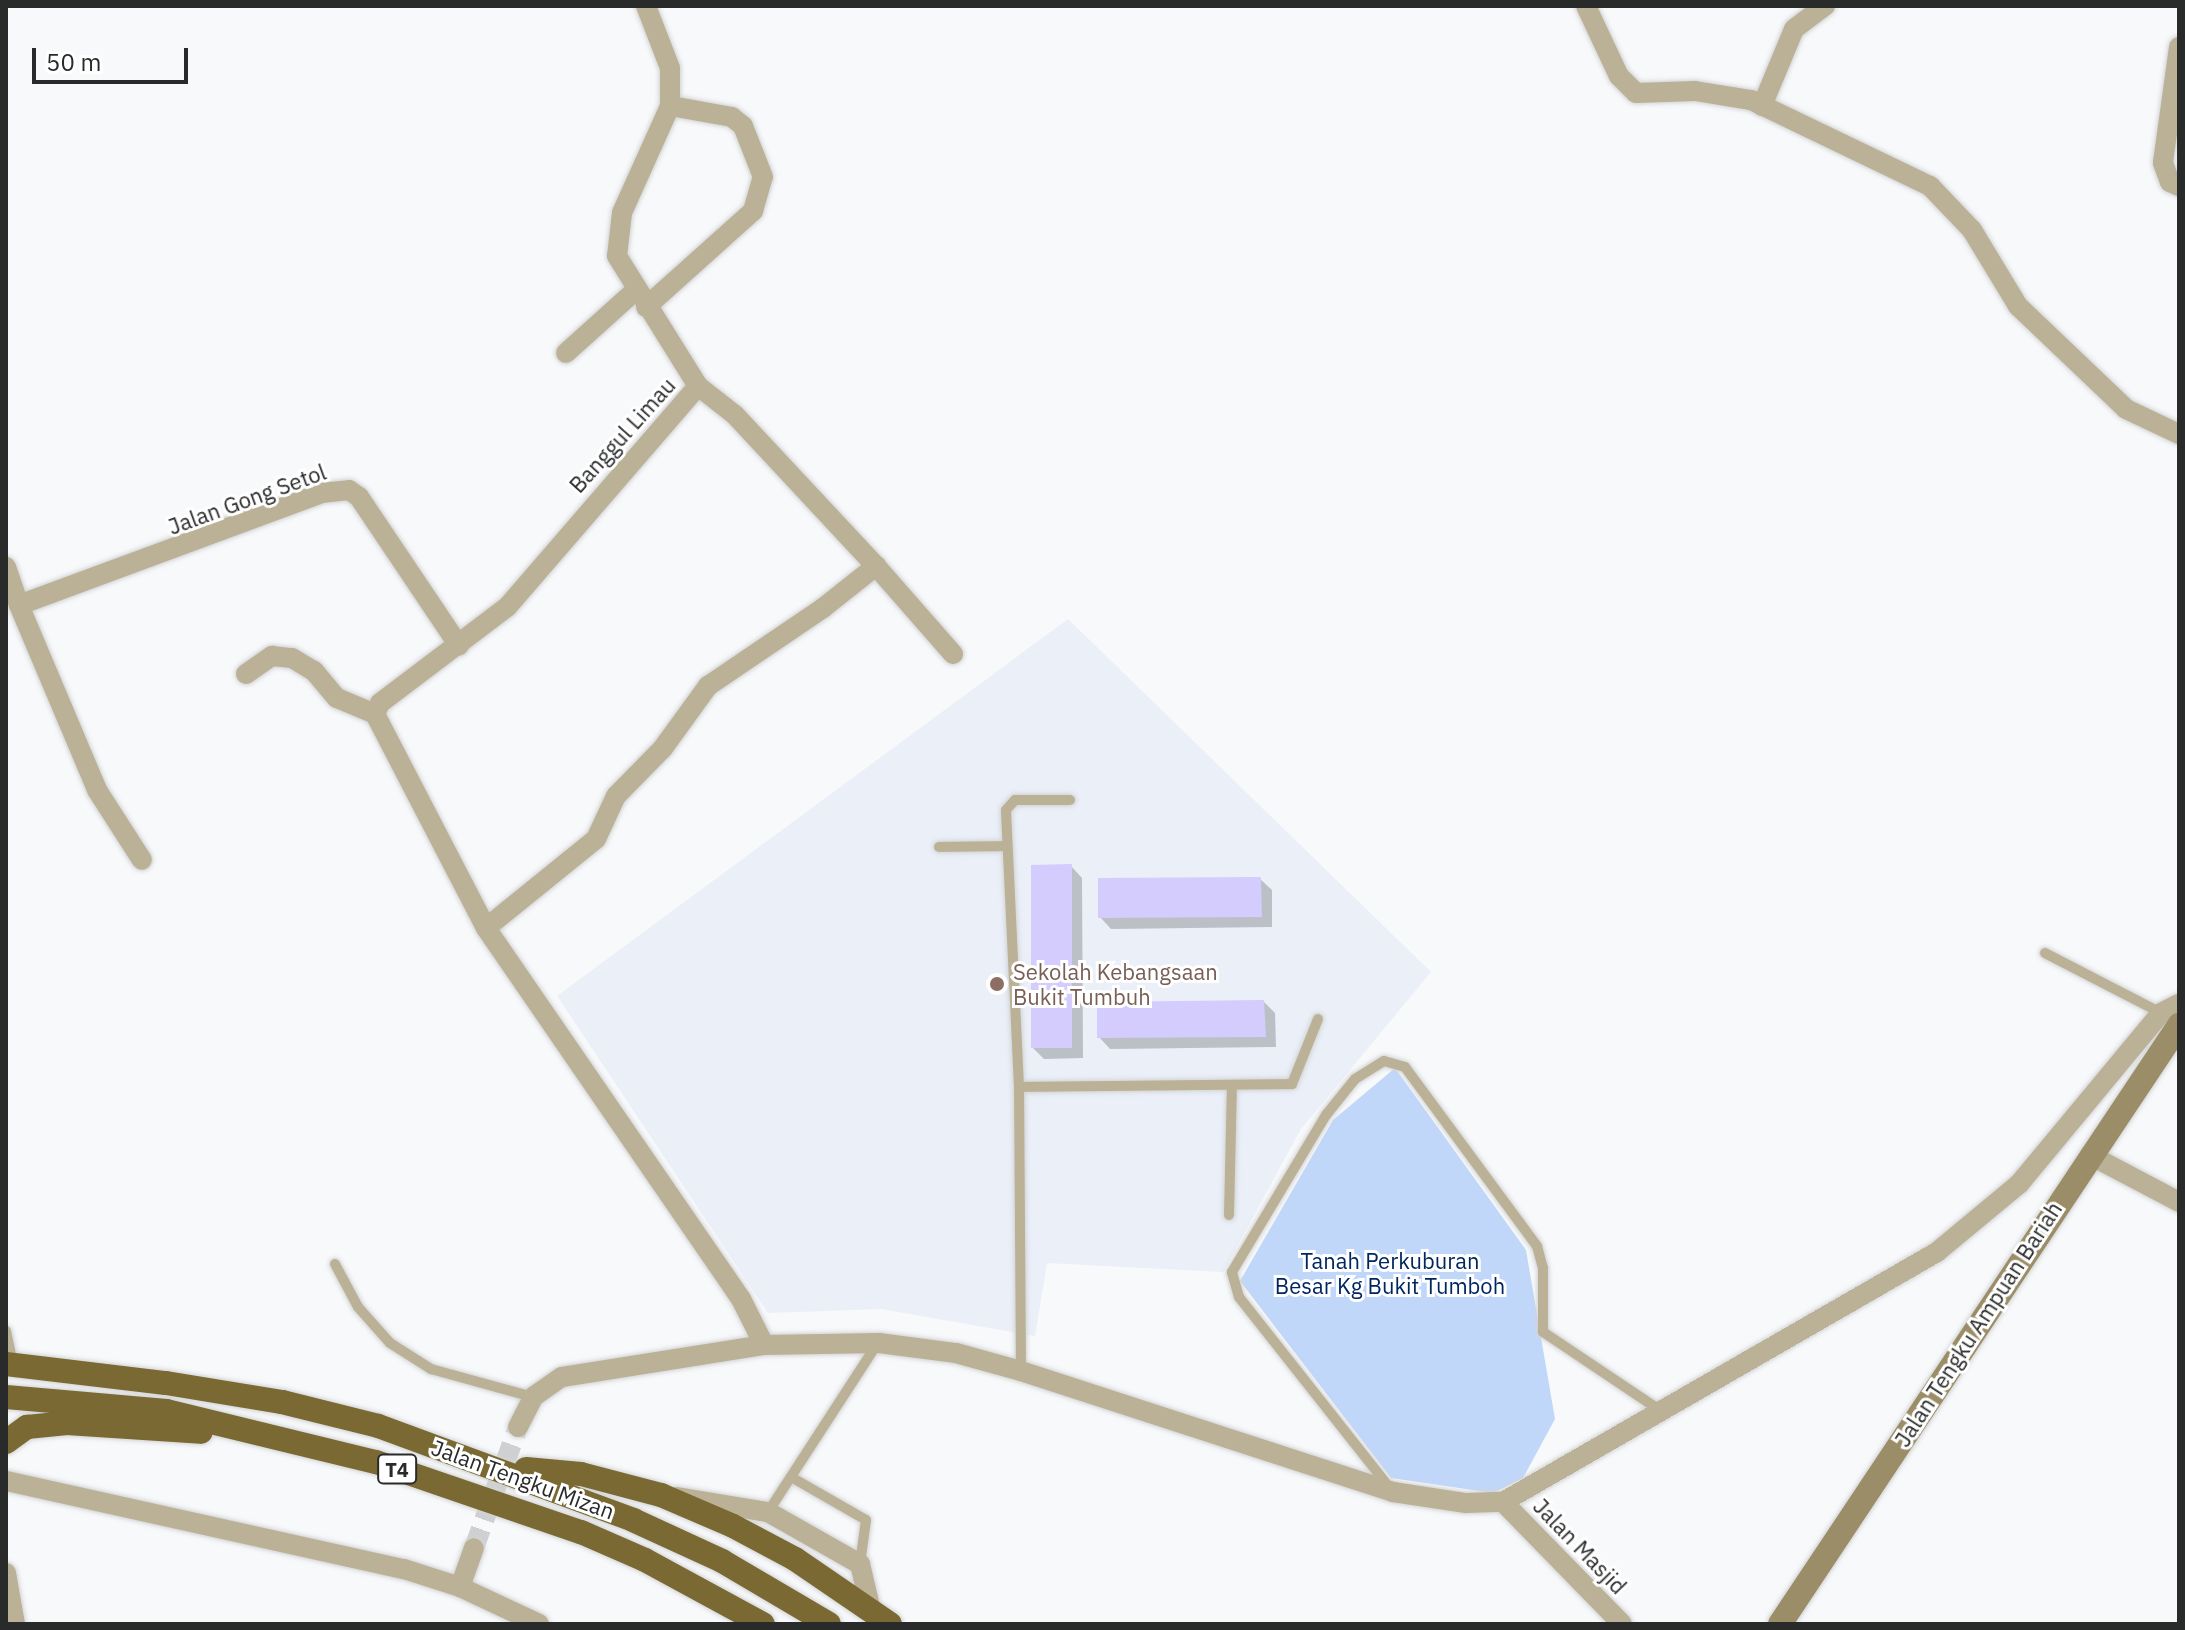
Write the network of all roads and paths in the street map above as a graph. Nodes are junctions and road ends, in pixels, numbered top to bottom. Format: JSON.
{"nodes":[{"id":1,"x":646,"y":6,"type":"edge"},
{"id":2,"x":1586,"y":6,"type":"edge"},
{"id":3,"x":1825,"y":6,"type":"edge"},
{"id":4,"x":2179,"y":47,"type":"edge"},
{"id":5,"x":670,"y":106,"type":"junction"},
{"id":6,"x":1762,"y":106,"type":"junction"},
{"id":7,"x":2179,"y":186,"type":"edge"},
{"id":8,"x":641,"y":299,"type":"junction"},
{"id":9,"x":566,"y":353,"type":"dead end"},
{"id":10,"x":698,"y":386,"type":"junction"},
{"id":11,"x":2179,"y":434,"type":"edge"},
{"id":12,"x":876,"y":566,"type":"junction"},
{"id":13,"x":6,"y":567,"type":"edge"},
{"id":14,"x":19,"y":605,"type":"junction"},
{"id":15,"x":459,"y":646,"type":"junction"},
{"id":16,"x":953,"y":654,"type":"dead end"},
{"id":17,"x":246,"y":674,"type":"dead end"},
{"id":18,"x":375,"y":714,"type":"junction"},
{"id":19,"x":1070,"y":800,"type":"dead end"},
{"id":20,"x":1007,"y":846,"type":"junction"},
{"id":21,"x":939,"y":847,"type":"dead end"},
{"id":22,"x":142,"y":860,"type":"dead end"},
{"id":23,"x":486,"y":928,"type":"junction"},
{"id":24,"x":2045,"y":953,"type":"dead end"},
{"id":25,"x":2173,"y":1014,"type":"edge"},
{"id":26,"x":1318,"y":1019,"type":"dead end"},
{"id":27,"x":1232,"y":1086,"type":"junction"},
{"id":28,"x":1019,"y":1087,"type":"junction"},
{"id":29,"x":2090,"y":1155,"type":"junction"},
{"id":30,"x":2179,"y":1202,"type":"edge"},
{"id":31,"x":1229,"y":1215,"type":"dead end"},
{"id":32,"x":335,"y":1264,"type":"dead end"},
{"id":33,"x":6,"y":1331,"type":"edge"},
{"id":34,"x":879,"y":1343,"type":"junction"},
{"id":35,"x":764,"y":1345,"type":"junction"},
{"id":36,"x":10,"y":1364,"type":"edge"},
{"id":37,"x":1021,"y":1371,"type":"junction"},
{"id":38,"x":6,"y":1397,"type":"edge"},
{"id":39,"x":533,"y":1397,"type":"junction"},
{"id":40,"x":1664,"y":1412,"type":"junction"},
{"id":41,"x":518,"y":1427,"type":"tunnel mouth"},
{"id":42,"x":267,"y":1436,"type":"junction"},
{"id":43,"x":6,"y":1442,"type":"edge"},
{"id":44,"x":493,"y":1465,"type":"junction"},
{"id":45,"x":791,"y":1477,"type":"junction"},
{"id":46,"x":6,"y":1481,"type":"edge"},
{"id":47,"x":1393,"y":1492,"type":"junction"},
{"id":48,"x":661,"y":1495,"type":"junction"},
{"id":49,"x":1503,"y":1502,"type":"junction"},
{"id":50,"x":768,"y":1512,"type":"junction"},
{"id":51,"x":474,"y":1548,"type":"tunnel mouth"},
{"id":52,"x":860,"y":1564,"type":"junction"},
{"id":53,"x":7,"y":1583,"type":"edge"},
{"id":54,"x":460,"y":1587,"type":"junction"},
{"id":55,"x":880,"y":1617,"type":"edge"},
{"id":56,"x":15,"y":1624,"type":"edge"},
{"id":57,"x":539,"y":1624,"type":"edge"},
{"id":58,"x":763,"y":1624,"type":"edge"},
{"id":59,"x":829,"y":1624,"type":"edge"},
{"id":60,"x":1622,"y":1624,"type":"edge"},
{"id":61,"x":1780,"y":1624,"type":"edge"}],
"edges":[{"from":1,"to":5,"type":"street","name":"Banggul Limau"},
{"from":2,"to":6,"type":"street"},
{"from":3,"to":6,"type":"street"},
{"from":4,"to":7,"type":"street"},
{"from":5,"to":8,"type":"street","name":"Banggul Limau"},
{"from":5,"to":8,"type":"street"},
{"from":6,"to":11,"type":"street"},
{"from":8,"to":9,"type":"street"},
{"from":8,"to":10,"type":"street","name":"Banggul Limau"},
{"from":10,"to":12,"type":"street"},
{"from":10,"to":15,"type":"street","name":"Banggul Limau"},
{"from":12,"to":16,"type":"street"},
{"from":12,"to":23,"type":"street"},
{"from":13,"to":14,"type":"street"},
{"from":14,"to":15,"type":"street","name":"Jalan Gong Setol"},
{"from":14,"to":22,"type":"street"},
{"from":15,"to":18,"type":"street","name":"Banggul Limau"},
{"from":17,"to":18,"type":"street"},
{"from":18,"to":23,"type":"street"},
{"from":19,"to":20,"type":"lane"},
{"from":20,"to":21,"type":"lane"},
{"from":20,"to":28,"type":"lane"},
{"from":23,"to":35,"type":"street"},
{"from":24,"to":25,"type":"lane"},
{"from":25,"to":29,"type":"main road","name":"Jalan Tengku Ampuan Bariah"},
{"from":25,"to":40,"type":"street"},
{"from":26,"to":27,"type":"lane"},
{"from":27,"to":28,"type":"lane"},
{"from":27,"to":31,"type":"lane"},
{"from":28,"to":37,"type":"lane"},
{"from":29,"to":30,"type":"street"},
{"from":29,"to":61,"type":"main road","name":"Jalan Tengku Ampuan Bariah"},
{"from":32,"to":39,"type":"lane"},
{"from":33,"to":36,"type":"lane"},
{"from":34,"to":35,"type":"street"},
{"from":34,"to":37,"type":"street"},
{"from":34,"to":45,"type":"lane"},
{"from":35,"to":39,"type":"street"},
{"from":36,"to":44,"type":"highway","name":"Jalan Tengku Mizan","number":"T4"},
{"from":37,"to":47,"type":"street"},
{"from":38,"to":42,"type":"highway","name":"Jalan Tengku Mizan","number":"T4"},
{"from":39,"to":41,"type":"street"},
{"from":40,"to":47,"type":"lane"},
{"from":40,"to":49,"type":"street"},
{"from":42,"to":43,"type":"highway"},
{"from":42,"to":58,"type":"highway","name":"Jalan Tengku Mizan","number":"T4"},
{"from":44,"to":48,"type":"highway"},
{"from":44,"to":59,"type":"highway","name":"Jalan Tengku Mizan","number":"T4"},
{"from":45,"to":50,"type":"lane"},
{"from":45,"to":52,"type":"lane"},
{"from":46,"to":54,"type":"street"},
{"from":47,"to":49,"type":"street"},
{"from":48,"to":50,"type":"street"},
{"from":48,"to":55,"type":"highway"},
{"from":49,"to":60,"type":"street","name":"Jalan Masjid"},
{"from":50,"to":52,"type":"street"},
{"from":51,"to":54,"type":"street"},
{"from":52,"to":55,"type":"street"},
{"from":53,"to":56,"type":"street"},
{"from":54,"to":57,"type":"street"}]}
